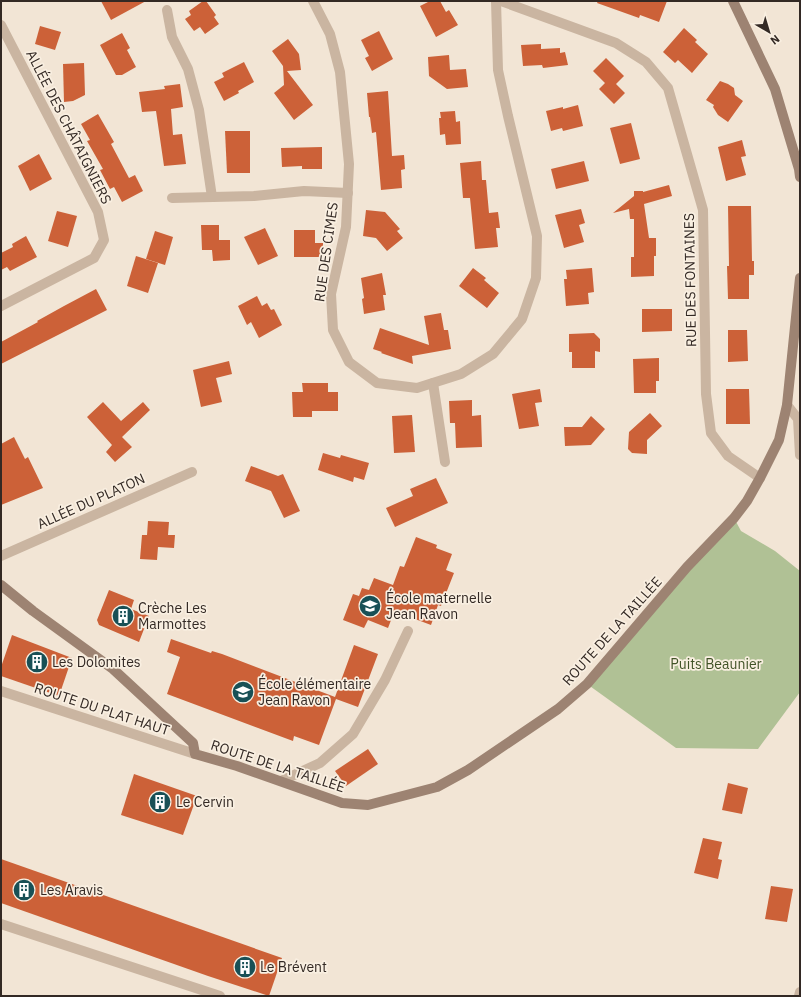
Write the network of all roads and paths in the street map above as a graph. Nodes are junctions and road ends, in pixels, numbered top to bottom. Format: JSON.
{"nodes":[{"id":1,"x":313,"y":1,"type":"edge"},
{"id":2,"x":496,"y":1,"type":"edge"},
{"id":3,"x":501,"y":1,"type":"edge"},
{"id":4,"x":733,"y":1,"type":"edge"},
{"id":5,"x":167,"y":10,"type":"dead end"},
{"id":6,"x":1,"y":25,"type":"edge"},
{"id":7,"x":800,"y":177,"type":"edge"},
{"id":8,"x":348,"y":193,"type":"junction"},
{"id":9,"x":212,"y":197,"type":"junction"},
{"id":10,"x":172,"y":198,"type":"dead end"},
{"id":11,"x":800,"y":278,"type":"edge"},
{"id":12,"x":1,"y":306,"type":"edge"},
{"id":13,"x":433,"y":383,"type":"junction"},
{"id":14,"x":788,"y":405,"type":"junction"},
{"id":15,"x":800,"y":455,"type":"edge"},
{"id":16,"x":445,"y":462,"type":"dead end"},
{"id":17,"x":192,"y":472,"type":"dead end"},
{"id":18,"x":760,"y":478,"type":"junction"},
{"id":19,"x":1,"y":556,"type":"edge"},
{"id":20,"x":1,"y":585,"type":"edge"},
{"id":21,"x":408,"y":631,"type":"dead end"},
{"id":22,"x":1,"y":691,"type":"edge"},
{"id":23,"x":195,"y":754,"type":"junction"},
{"id":24,"x":281,"y":781,"type":"junction"},
{"id":25,"x":1,"y":924,"type":"edge"},
{"id":26,"x":800,"y":992,"type":"edge"},
{"id":27,"x":220,"y":996,"type":"edge"},
{"id":28,"x":799,"y":996,"type":"edge"}],
"edges":[{"from":1,"to":8,"type":"street","name":"RUE DES CIMES"},
{"from":2,"to":13,"type":"street","name":"RUE DES CIMES"},
{"from":3,"to":18,"type":"street","name":"RUE DES FONTAINES"},
{"from":4,"to":7,"type":"street"},
{"from":5,"to":9,"type":"street"},
{"from":6,"to":12,"type":"street","name":"ALLÉE DES CHÂTAIGNIERS"},
{"from":8,"to":9,"type":"street"},
{"from":8,"to":13,"type":"street","name":"RUE DES CIMES"},
{"from":9,"to":10,"type":"street"},
{"from":11,"to":14,"type":"street","name":"ROUTE DE LA TAILLÉE"},
{"from":13,"to":16,"type":"street"},
{"from":14,"to":15,"type":"street"},
{"from":14,"to":18,"type":"street","name":"ROUTE DE LA TAILLÉE"},
{"from":17,"to":19,"type":"street","name":"ALLÉE DU PLATON"},
{"from":18,"to":24,"type":"street","name":"ROUTE DE LA TAILLÉE"},
{"from":20,"to":23,"type":"street"},
{"from":21,"to":24,"type":"street"},
{"from":22,"to":23,"type":"street","name":"ROUTE DU PLAT HAUT"},
{"from":23,"to":24,"type":"street","name":"ROUTE DE LA TAILLÉE"},
{"from":25,"to":27,"type":"street"},
{"from":26,"to":28,"type":"street"}]}
